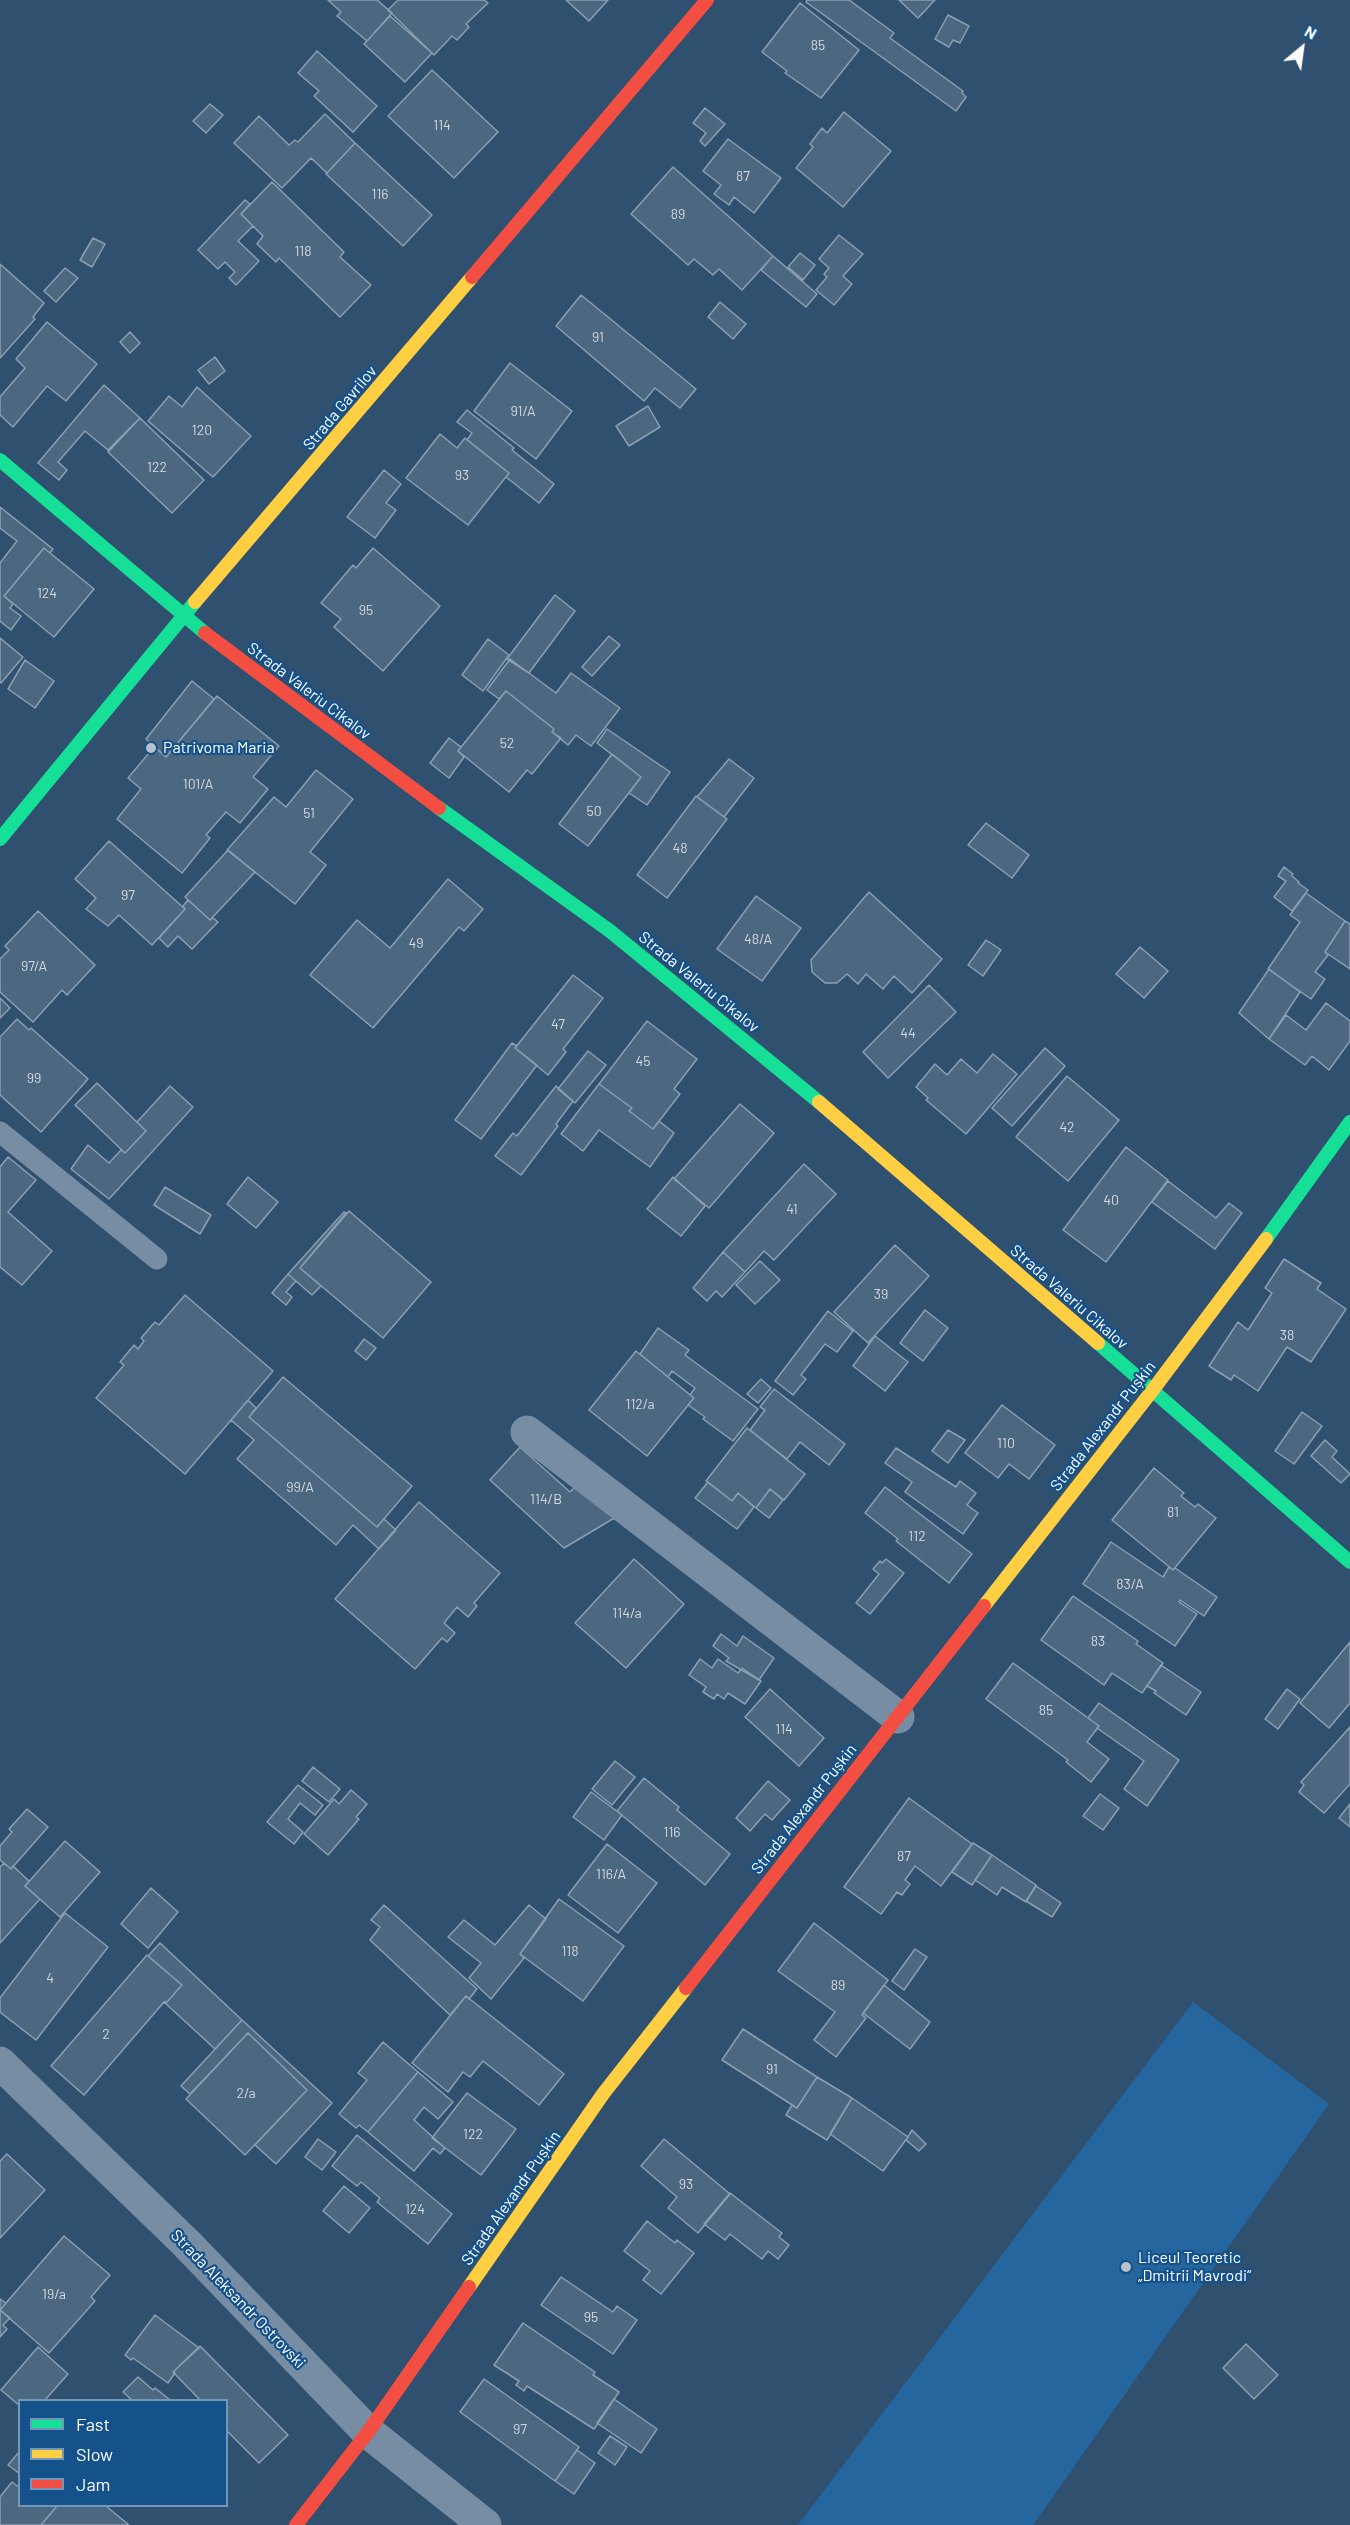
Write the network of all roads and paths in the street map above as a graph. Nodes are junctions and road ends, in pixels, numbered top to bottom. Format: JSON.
{"nodes":[{"id":1,"x":707,"y":0,"type":"edge"},
{"id":2,"x":0,"y":460,"type":"edge"},
{"id":3,"x":183,"y":617,"type":"junction"},
{"id":4,"x":0,"y":839,"type":"edge"},
{"id":5,"x":1350,"y":1122,"type":"edge"},
{"id":6,"x":0,"y":1132,"type":"edge"},
{"id":7,"x":157,"y":1259,"type":"dead end"},
{"id":8,"x":1152,"y":1391,"type":"junction"},
{"id":9,"x":527,"y":1431,"type":"dead end"},
{"id":10,"x":1350,"y":1563,"type":"edge"},
{"id":11,"x":897,"y":1717,"type":"junction"},
{"id":12,"x":0,"y":2062,"type":"edge"},
{"id":13,"x":368,"y":2432,"type":"junction"},
{"id":14,"x":296,"y":2525,"type":"edge"},
{"id":15,"x":485,"y":2525,"type":"edge"}],
"edges":[{"from":1,"to":3,"type":"street","name":"Strada Gavrilov"},
{"from":2,"to":3,"type":"street","name":"Strada Valeriu Cikalov"},
{"from":3,"to":4,"type":"street","name":"Strada Gavrilov"},
{"from":3,"to":8,"type":"street","name":"Strada Valeriu Cikalov"},
{"from":5,"to":8,"type":"street","name":"Strada Alexandr Pușkin"},
{"from":6,"to":7,"type":"lane"},
{"from":8,"to":10,"type":"street","name":"Strada Valeriu Cikalov"},
{"from":8,"to":11,"type":"street","name":"Strada Alexandr Pușkin"},
{"from":9,"to":11,"type":"street"},
{"from":11,"to":13,"type":"street","name":"Strada Alexandr Pușkin"},
{"from":12,"to":13,"type":"street","name":"Strada Aleksandr Ostrovski"},
{"from":13,"to":14,"type":"street","name":"Strada Alexandr Pușkin"},
{"from":13,"to":15,"type":"street","name":"Strada Aleksandr Ostrovski"}]}
